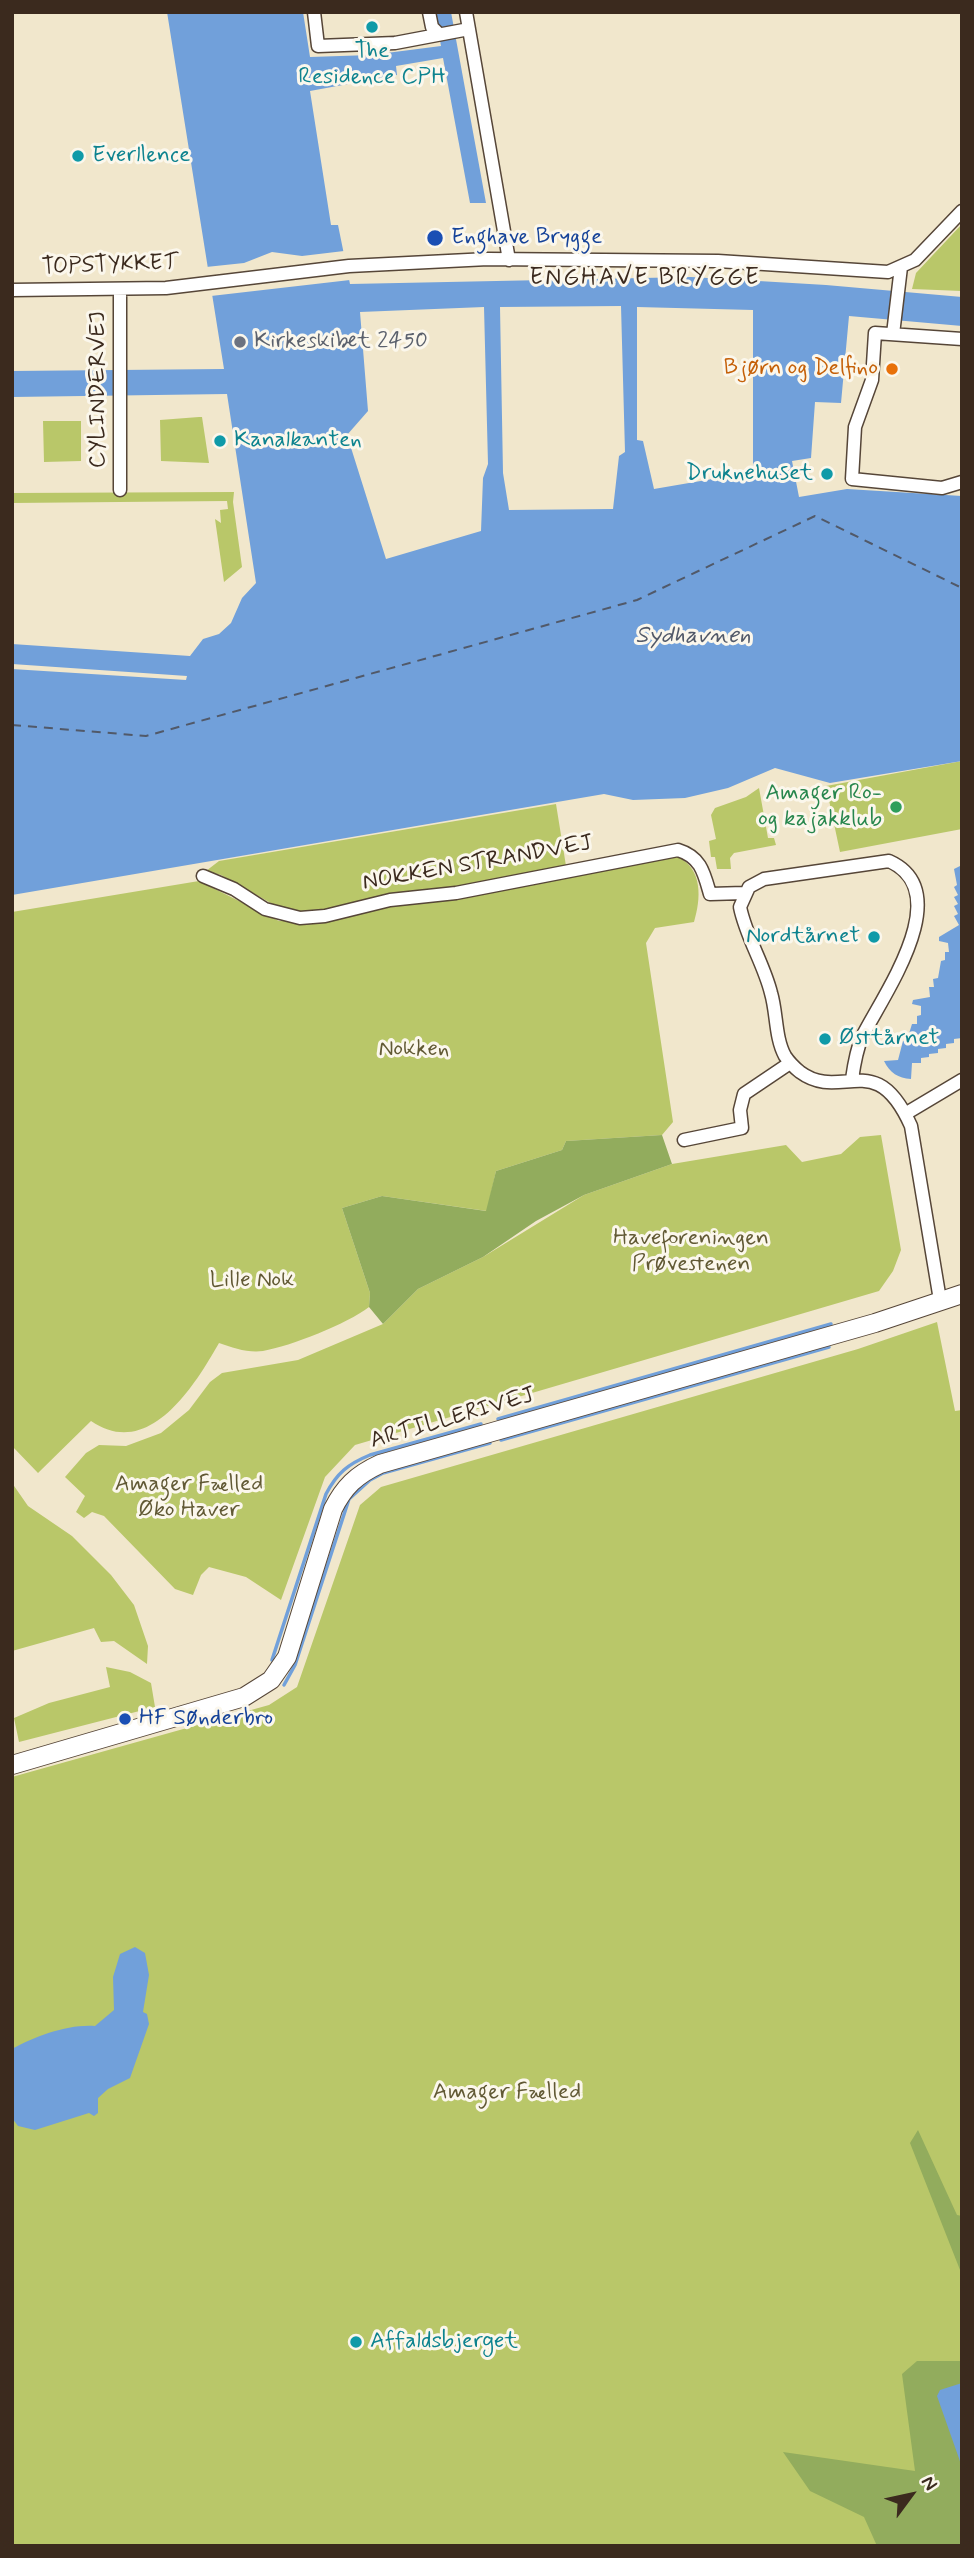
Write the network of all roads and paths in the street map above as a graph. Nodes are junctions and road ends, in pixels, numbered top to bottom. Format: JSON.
{"nodes":[{"id":1,"x":314,"y":12,"type":"edge"},
{"id":2,"x":429,"y":12,"type":"edge"},
{"id":3,"x":466,"y":12,"type":"edge"},
{"id":4,"x":462,"y":30,"type":"junction"},
{"id":5,"x":439,"y":34,"type":"junction"},
{"id":6,"x":962,"y":211,"type":"edge"},
{"id":7,"x":509,"y":260,"type":"junction"},
{"id":8,"x":901,"y":267,"type":"junction"},
{"id":9,"x":12,"y":290,"type":"edge"},
{"id":10,"x":120,"y":290,"type":"junction"},
{"id":11,"x":894,"y":329,"type":"junction"},
{"id":12,"x":962,"y":339,"type":"edge"},
{"id":13,"x":962,"y":482,"type":"edge"},
{"id":14,"x":120,"y":490,"type":"dead end"},
{"id":15,"x":203,"y":876,"type":"dead end"},
{"id":16,"x":744,"y":893,"type":"junction"},
{"id":17,"x":790,"y":1063,"type":"junction"},
{"id":18,"x":852,"y":1079,"type":"junction"},
{"id":19,"x":962,"y":1080,"type":"edge"},
{"id":20,"x":905,"y":1114,"type":"junction"},
{"id":21,"x":684,"y":1140,"type":"dead end"},
{"id":22,"x":962,"y":1294,"type":"edge"},
{"id":23,"x":940,"y":1300,"type":"junction"},
{"id":24,"x":12,"y":1765,"type":"edge"}],
"edges":[{"from":1,"to":5,"type":"street"},
{"from":2,"to":5,"type":"street"},
{"from":3,"to":4,"type":"street"},
{"from":4,"to":5,"type":"street"},
{"from":4,"to":7,"type":"street"},
{"from":6,"to":8,"type":"street"},
{"from":7,"to":8,"type":"street","name":"TOPSTYKKET"},
{"from":7,"to":10,"type":"street","name":"TOPSTYKKET"},
{"from":8,"to":11,"type":"street"},
{"from":9,"to":10,"type":"street","name":"TOPSTYKKET"},
{"from":10,"to":14,"type":"street","name":"CYLINDERVEJ"},
{"from":11,"to":12,"type":"street"},
{"from":11,"to":13,"type":"street"},
{"from":15,"to":16,"type":"street","name":"NOKKEN STRANDVEJ"},
{"from":16,"to":17,"type":"street"},
{"from":16,"to":18,"type":"street"},
{"from":17,"to":18,"type":"street"},
{"from":17,"to":21,"type":"street"},
{"from":18,"to":20,"type":"street"},
{"from":19,"to":20,"type":"street"},
{"from":20,"to":23,"type":"street"},
{"from":22,"to":23,"type":"street","name":"ARTILLERIVEJ"},
{"from":23,"to":24,"type":"street","name":"ARTILLERIVEJ"}]}
